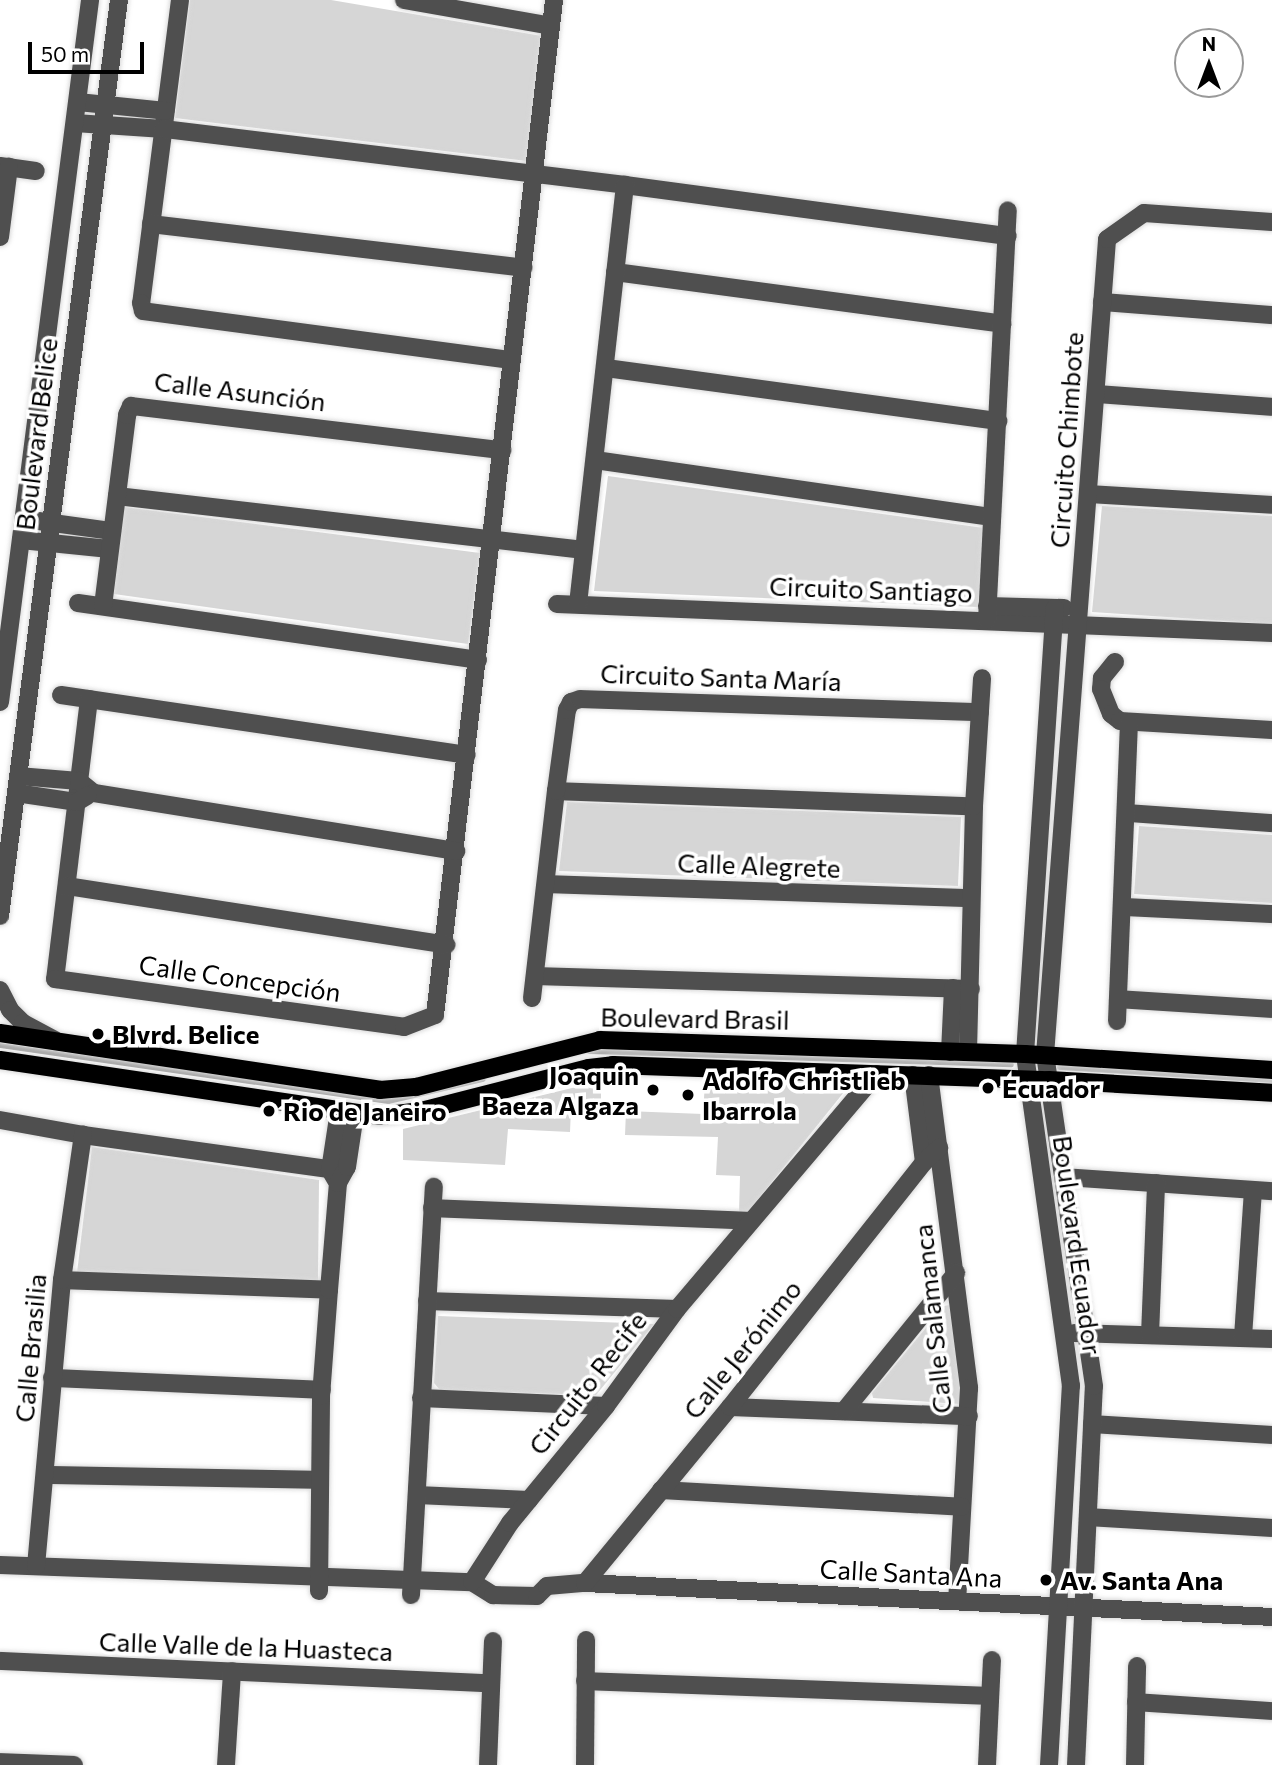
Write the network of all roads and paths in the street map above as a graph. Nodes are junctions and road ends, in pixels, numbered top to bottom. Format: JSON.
{"nodes":[{"id":1,"x":90,"y":0,"type":"edge"},
{"id":2,"x":119,"y":0,"type":"edge"},
{"id":3,"x":180,"y":0,"type":"edge"},
{"id":4,"x":404,"y":0,"type":"edge"},
{"id":5,"x":554,"y":0,"type":"edge"},
{"id":6,"x":551,"y":26,"type":"junction"},
{"id":7,"x":78,"y":102,"type":"junction"},
{"id":8,"x":105,"y":106,"type":"junction"},
{"id":9,"x":165,"y":120,"type":"junction"},
{"id":10,"x":75,"y":123,"type":"junction"},
{"id":11,"x":102,"y":125,"type":"junction"},
{"id":12,"x":4,"y":166,"type":"edge"},
{"id":13,"x":36,"y":171,"type":"dead end"},
{"id":14,"x":534,"y":174,"type":"junction"},
{"id":15,"x":625,"y":185,"type":"junction"},
{"id":16,"x":1008,"y":211,"type":"dead end"},
{"id":17,"x":1272,"y":222,"type":"edge"},
{"id":18,"x":151,"y":224,"type":"junction"},
{"id":19,"x":1008,"y":236,"type":"junction"},
{"id":20,"x":0,"y":237,"type":"edge"},
{"id":21,"x":523,"y":268,"type":"junction"},
{"id":22,"x":615,"y":272,"type":"junction"},
{"id":23,"x":1102,"y":302,"type":"junction"},
{"id":24,"x":1272,"y":315,"type":"edge"},
{"id":25,"x":1003,"y":324,"type":"junction"},
{"id":26,"x":512,"y":360,"type":"junction"},
{"id":27,"x":606,"y":368,"type":"junction"},
{"id":28,"x":1096,"y":394,"type":"junction"},
{"id":29,"x":1272,"y":407,"type":"edge"},
{"id":30,"x":998,"y":421,"type":"junction"},
{"id":31,"x":502,"y":450,"type":"junction"},
{"id":32,"x":595,"y":460,"type":"junction"},
{"id":33,"x":1089,"y":494,"type":"junction"},
{"id":34,"x":117,"y":496,"type":"junction"},
{"id":35,"x":1272,"y":505,"type":"edge"},
{"id":36,"x":992,"y":517,"type":"junction"},
{"id":37,"x":24,"y":519,"type":"junction"},
{"id":38,"x":51,"y":523,"type":"junction"},
{"id":39,"x":112,"y":531,"type":"junction"},
{"id":40,"x":21,"y":540,"type":"junction"},
{"id":41,"x":489,"y":540,"type":"junction"},
{"id":42,"x":48,"y":542,"type":"junction"},
{"id":43,"x":110,"y":549,"type":"junction"},
{"id":44,"x":582,"y":550,"type":"junction"},
{"id":45,"x":78,"y":603,"type":"dead end"},
{"id":46,"x":557,"y":604,"type":"dead end"},
{"id":47,"x":578,"y":604,"type":"junction"},
{"id":48,"x":103,"y":606,"type":"junction"},
{"id":49,"x":987,"y":613,"type":"junction"},
{"id":50,"x":1054,"y":615,"type":"junction"},
{"id":51,"x":1078,"y":616,"type":"junction"},
{"id":52,"x":1272,"y":634,"type":"edge"},
{"id":53,"x":478,"y":660,"type":"junction"},
{"id":54,"x":1115,"y":662,"type":"dead end"},
{"id":55,"x":982,"y":678,"type":"dead end"},
{"id":56,"x":61,"y":695,"type":"dead end"},
{"id":57,"x":89,"y":698,"type":"junction"},
{"id":58,"x":0,"y":702,"type":"edge"},
{"id":59,"x":980,"y":712,"type":"junction"},
{"id":60,"x":1129,"y":722,"type":"junction"},
{"id":61,"x":1272,"y":730,"type":"edge"},
{"id":62,"x":467,"y":755,"type":"junction"},
{"id":63,"x":79,"y":781,"type":"junction"},
{"id":64,"x":17,"y":785,"type":"junction"},
{"id":65,"x":556,"y":791,"type":"junction"},
{"id":66,"x":94,"y":793,"type":"junction"},
{"id":67,"x":78,"y":802,"type":"junction"},
{"id":68,"x":974,"y":806,"type":"junction"},
{"id":69,"x":1128,"y":813,"type":"junction"},
{"id":70,"x":1272,"y":823,"type":"edge"},
{"id":71,"x":456,"y":850,"type":"junction"},
{"id":72,"x":546,"y":884,"type":"junction"},
{"id":73,"x":67,"y":886,"type":"junction"},
{"id":74,"x":971,"y":898,"type":"junction"},
{"id":75,"x":1123,"y":907,"type":"junction"},
{"id":76,"x":1272,"y":914,"type":"edge"},
{"id":77,"x":0,"y":916,"type":"edge"},
{"id":78,"x":446,"y":945,"type":"junction"},
{"id":79,"x":535,"y":976,"type":"junction"},
{"id":80,"x":962,"y":989,"type":"junction"},
{"id":81,"x":0,"y":990,"type":"edge"},
{"id":82,"x":532,"y":998,"type":"dead end"},
{"id":83,"x":1118,"y":999,"type":"junction"},
{"id":84,"x":1272,"y":1009,"type":"edge"},
{"id":85,"x":1117,"y":1021,"type":"dead end"},
{"id":86,"x":0,"y":1033,"type":"edge"},
{"id":87,"x":61,"y":1043,"type":"junction"},
{"id":88,"x":959,"y":1052,"type":"junction"},
{"id":89,"x":1025,"y":1054,"type":"junction"},
{"id":90,"x":1045,"y":1055,"type":"junction"},
{"id":91,"x":0,"y":1060,"type":"edge"},
{"id":92,"x":1272,"y":1070,"type":"edge"},
{"id":93,"x":876,"y":1074,"type":"junction"},
{"id":94,"x":921,"y":1075,"type":"junction"},
{"id":95,"x":1028,"y":1079,"type":"junction"},
{"id":96,"x":1049,"y":1080,"type":"junction"},
{"id":97,"x":1272,"y":1093,"type":"edge"},
{"id":98,"x":347,"y":1112,"type":"junction"},
{"id":99,"x":0,"y":1120,"type":"edge"},
{"id":100,"x":83,"y":1135,"type":"junction"},
{"id":101,"x":939,"y":1148,"type":"junction"},
{"id":102,"x":924,"y":1162,"type":"junction"},
{"id":103,"x":337,"y":1175,"type":"junction"},
{"id":104,"x":1064,"y":1177,"type":"junction"},
{"id":105,"x":1156,"y":1183,"type":"junction"},
{"id":106,"x":434,"y":1187,"type":"dead end"},
{"id":107,"x":1253,"y":1189,"type":"junction"},
{"id":108,"x":1272,"y":1191,"type":"edge"},
{"id":109,"x":432,"y":1208,"type":"junction"},
{"id":110,"x":750,"y":1221,"type":"junction"},
{"id":111,"x":956,"y":1272,"type":"junction"},
{"id":112,"x":62,"y":1280,"type":"junction"},
{"id":113,"x":328,"y":1290,"type":"junction"},
{"id":114,"x":427,"y":1301,"type":"junction"},
{"id":115,"x":677,"y":1309,"type":"junction"},
{"id":116,"x":1086,"y":1331,"type":"junction"},
{"id":117,"x":1064,"y":1335,"type":"junction"},
{"id":118,"x":1150,"y":1335,"type":"junction"},
{"id":119,"x":1243,"y":1337,"type":"junction"},
{"id":120,"x":1272,"y":1339,"type":"edge"},
{"id":121,"x":52,"y":1378,"type":"junction"},
{"id":122,"x":321,"y":1390,"type":"junction"},
{"id":123,"x":421,"y":1398,"type":"junction"},
{"id":124,"x":606,"y":1406,"type":"junction"},
{"id":125,"x":730,"y":1407,"type":"junction"},
{"id":126,"x":844,"y":1411,"type":"junction"},
{"id":127,"x":969,"y":1416,"type":"junction"},
{"id":128,"x":1092,"y":1424,"type":"junction"},
{"id":129,"x":1272,"y":1435,"type":"edge"},
{"id":130,"x":46,"y":1475,"type":"junction"},
{"id":131,"x":319,"y":1480,"type":"junction"},
{"id":132,"x":661,"y":1490,"type":"junction"},
{"id":133,"x":417,"y":1495,"type":"junction"},
{"id":134,"x":530,"y":1500,"type":"junction"},
{"id":135,"x":962,"y":1507,"type":"junction"},
{"id":136,"x":1088,"y":1517,"type":"junction"},
{"id":137,"x":1272,"y":1528,"type":"edge"},
{"id":138,"x":0,"y":1565,"type":"edge"},
{"id":139,"x":36,"y":1566,"type":"junction"},
{"id":140,"x":472,"y":1582,"type":"junction"},
{"id":141,"x":585,"y":1583,"type":"junction"},
{"id":142,"x":319,"y":1584,"type":"junction"},
{"id":143,"x":412,"y":1588,"type":"junction"},
{"id":144,"x":957,"y":1601,"type":"junction"},
{"id":145,"x":1057,"y":1607,"type":"junction"},
{"id":146,"x":1083,"y":1609,"type":"junction"},
{"id":147,"x":1272,"y":1617,"type":"edge"},
{"id":148,"x":586,"y":1640,"type":"dead end"},
{"id":149,"x":493,"y":1641,"type":"dead end"},
{"id":150,"x":992,"y":1660,"type":"dead end"},
{"id":151,"x":0,"y":1661,"type":"edge"},
{"id":152,"x":1137,"y":1666,"type":"dead end"},
{"id":153,"x":232,"y":1671,"type":"junction"},
{"id":154,"x":585,"y":1681,"type":"junction"},
{"id":155,"x":490,"y":1683,"type":"junction"},
{"id":156,"x":990,"y":1696,"type":"junction"},
{"id":157,"x":1136,"y":1702,"type":"junction"},
{"id":158,"x":1272,"y":1711,"type":"edge"},
{"id":159,"x":0,"y":1762,"type":"edge"},
{"id":160,"x":74,"y":1765,"type":"edge"},
{"id":161,"x":226,"y":1765,"type":"edge"},
{"id":162,"x":488,"y":1765,"type":"edge"},
{"id":163,"x":585,"y":1765,"type":"edge"},
{"id":164,"x":987,"y":1765,"type":"edge"},
{"id":165,"x":1049,"y":1765,"type":"edge"},
{"id":166,"x":1076,"y":1765,"type":"edge"},
{"id":167,"x":1135,"y":1765,"type":"edge"}],
"edges":[{"from":1,"to":7,"type":"street","name":"Boulevard Belice"},
{"from":2,"to":8,"type":"street","name":"Boulevard Belice"},
{"from":3,"to":9,"type":"street"},
{"from":4,"to":6,"type":"street"},
{"from":5,"to":6,"type":"street","name":"Calle Concepción"},
{"from":6,"to":14,"type":"street","name":"Calle Concepción"},
{"from":7,"to":8,"type":"street"},
{"from":7,"to":10,"type":"street","name":"Boulevard Belice"},
{"from":8,"to":9,"type":"street"},
{"from":8,"to":11,"type":"street","name":"Boulevard Belice"},
{"from":9,"to":11,"type":"street"},
{"from":9,"to":14,"type":"street"},
{"from":9,"to":18,"type":"street"},
{"from":10,"to":11,"type":"street"},
{"from":10,"to":37,"type":"street","name":"Boulevard Belice"},
{"from":11,"to":38,"type":"street","name":"Boulevard Belice"},
{"from":12,"to":13,"type":"street"},
{"from":12,"to":20,"type":"street"},
{"from":14,"to":15,"type":"street"},
{"from":14,"to":21,"type":"street","name":"Calle Concepción"},
{"from":15,"to":19,"type":"street"},
{"from":15,"to":22,"type":"street"},
{"from":16,"to":19,"type":"street","name":"Circuito Santiago"},
{"from":17,"to":23,"type":"street","name":"Circuito Chimbote"},
{"from":18,"to":21,"type":"street"},
{"from":18,"to":26,"type":"street"},
{"from":19,"to":25,"type":"street","name":"Circuito Santiago"},
{"from":21,"to":26,"type":"street","name":"Calle Concepción"},
{"from":22,"to":25,"type":"street"},
{"from":22,"to":27,"type":"street"},
{"from":23,"to":24,"type":"street"},
{"from":23,"to":28,"type":"street","name":"Circuito Chimbote"},
{"from":25,"to":30,"type":"street","name":"Circuito Santiago"},
{"from":26,"to":31,"type":"street","name":"Calle Concepción"},
{"from":27,"to":30,"type":"street"},
{"from":27,"to":32,"type":"street"},
{"from":28,"to":29,"type":"street"},
{"from":28,"to":33,"type":"street","name":"Circuito Chimbote"},
{"from":30,"to":36,"type":"street","name":"Circuito Santiago"},
{"from":31,"to":34,"type":"street","name":"Calle Asunción"},
{"from":31,"to":41,"type":"street","name":"Calle Concepción"},
{"from":32,"to":36,"type":"street"},
{"from":32,"to":44,"type":"street"},
{"from":33,"to":35,"type":"street"},
{"from":33,"to":51,"type":"street","name":"Circuito Chimbote"},
{"from":34,"to":39,"type":"street","name":"Calle Asunción"},
{"from":34,"to":41,"type":"street"},
{"from":36,"to":49,"type":"street","name":"Circuito Santiago"},
{"from":37,"to":38,"type":"street"},
{"from":37,"to":40,"type":"street","name":"Boulevard Belice"},
{"from":38,"to":39,"type":"street"},
{"from":38,"to":42,"type":"street","name":"Boulevard Belice"},
{"from":39,"to":43,"type":"street","name":"Calle Asunción"},
{"from":40,"to":42,"type":"street"},
{"from":40,"to":58,"type":"street","name":"Boulevard Belice"},
{"from":41,"to":44,"type":"street"},
{"from":41,"to":53,"type":"street","name":"Calle Concepción"},
{"from":42,"to":43,"type":"street"},
{"from":42,"to":64,"type":"street","name":"Boulevard Belice"},
{"from":43,"to":48,"type":"street","name":"Calle Asunción"},
{"from":44,"to":47,"type":"street"},
{"from":45,"to":48,"type":"street"},
{"from":46,"to":47,"type":"street","name":"Circuito Santiago"},
{"from":47,"to":49,"type":"street","name":"Circuito Santiago"},
{"from":48,"to":53,"type":"street"},
{"from":49,"to":50,"type":"street"},
{"from":50,"to":51,"type":"street"},
{"from":50,"to":89,"type":"street","name":"Boulevard Ecuador"},
{"from":51,"to":52,"type":"street"},
{"from":51,"to":90,"type":"street","name":"Boulevard Ecuador"},
{"from":53,"to":62,"type":"street","name":"Calle Concepción"},
{"from":54,"to":60,"type":"street"},
{"from":55,"to":59,"type":"street"},
{"from":56,"to":57,"type":"street"},
{"from":57,"to":62,"type":"street"},
{"from":57,"to":63,"type":"street","name":"Calle Concepción"},
{"from":59,"to":65,"type":"street","name":"Circuito Santa María"},
{"from":59,"to":68,"type":"street"},
{"from":60,"to":61,"type":"street"},
{"from":60,"to":69,"type":"street"},
{"from":62,"to":71,"type":"street","name":"Calle Concepción"},
{"from":63,"to":64,"type":"street"},
{"from":63,"to":66,"type":"street"},
{"from":63,"to":67,"type":"street","name":"Calle Concepción"},
{"from":64,"to":67,"type":"street"},
{"from":64,"to":77,"type":"street","name":"Boulevard Belice"},
{"from":65,"to":68,"type":"street"},
{"from":65,"to":72,"type":"street","name":"Circuito Santa María"},
{"from":66,"to":67,"type":"street"},
{"from":66,"to":71,"type":"street"},
{"from":67,"to":73,"type":"street","name":"Calle Concepción"},
{"from":68,"to":74,"type":"street"},
{"from":69,"to":70,"type":"street"},
{"from":69,"to":75,"type":"street"},
{"from":71,"to":78,"type":"street","name":"Calle Concepción"},
{"from":72,"to":74,"type":"street","name":"Calle Alegrete"},
{"from":72,"to":79,"type":"street","name":"Circuito Santa María"},
{"from":73,"to":78,"type":"street"},
{"from":73,"to":78,"type":"street","name":"Calle Concepción"},
{"from":74,"to":80,"type":"street"},
{"from":75,"to":76,"type":"street"},
{"from":75,"to":83,"type":"street"},
{"from":79,"to":80,"type":"street"},
{"from":79,"to":82,"type":"street","name":"Circuito Santa María"},
{"from":80,"to":88,"type":"street"},
{"from":81,"to":87,"type":"street"},
{"from":83,"to":84,"type":"street"},
{"from":83,"to":85,"type":"street"},
{"from":86,"to":87,"type":"main road","name":"Boulevard Brasil"},
{"from":87,"to":88,"type":"main road","name":"Boulevard Brasil"},
{"from":88,"to":89,"type":"main road","name":"Boulevard Brasil"},
{"from":89,"to":90,"type":"main road","name":"Boulevard Brasil"},
{"from":89,"to":95,"type":"street","name":"Boulevard Ecuador"},
{"from":90,"to":92,"type":"main road","name":"Boulevard Brasil"},
{"from":90,"to":96,"type":"street","name":"Boulevard Ecuador"},
{"from":91,"to":98,"type":"main road","name":"Boulevard Brasil"},
{"from":93,"to":94,"type":"main road","name":"Boulevard Brasil"},
{"from":93,"to":98,"type":"main road","name":"Boulevard Brasil"},
{"from":93,"to":110,"type":"street","name":"Circuito Recife"},
{"from":94,"to":95,"type":"main road","name":"Boulevard Brasil"},
{"from":94,"to":101,"type":"street","name":"Calle Salamanca"},
{"from":94,"to":102,"type":"street"},
{"from":95,"to":96,"type":"main road","name":"Boulevard Brasil"},
{"from":95,"to":117,"type":"street","name":"Boulevard Ecuador"},
{"from":96,"to":97,"type":"main road","name":"Boulevard Brasil"},
{"from":96,"to":104,"type":"street","name":"Boulevard Ecuador"},
{"from":98,"to":103,"type":"street"},
{"from":99,"to":100,"type":"street"},
{"from":100,"to":103,"type":"street"},
{"from":100,"to":112,"type":"street","name":"Calle Brasilia"},
{"from":101,"to":102,"type":"street","name":"Calle Jerónimo"},
{"from":101,"to":111,"type":"street","name":"Calle Salamanca"},
{"from":102,"to":125,"type":"street","name":"Calle Jerónimo"},
{"from":103,"to":113,"type":"street"},
{"from":104,"to":105,"type":"street"},
{"from":104,"to":116,"type":"street","name":"Boulevard Ecuador"},
{"from":105,"to":107,"type":"street"},
{"from":105,"to":118,"type":"street"},
{"from":106,"to":109,"type":"street"},
{"from":107,"to":108,"type":"street"},
{"from":107,"to":119,"type":"street"},
{"from":109,"to":110,"type":"street"},
{"from":109,"to":114,"type":"street"},
{"from":110,"to":115,"type":"street","name":"Circuito Recife"},
{"from":111,"to":126,"type":"street"},
{"from":111,"to":127,"type":"street","name":"Calle Salamanca"},
{"from":112,"to":113,"type":"street"},
{"from":112,"to":121,"type":"street","name":"Calle Brasilia"},
{"from":113,"to":122,"type":"street"},
{"from":114,"to":115,"type":"street"},
{"from":114,"to":123,"type":"street"},
{"from":115,"to":124,"type":"street","name":"Circuito Recife"},
{"from":116,"to":117,"type":"street"},
{"from":116,"to":118,"type":"street"},
{"from":116,"to":128,"type":"street","name":"Boulevard Ecuador"},
{"from":117,"to":145,"type":"street","name":"Boulevard Ecuador"},
{"from":118,"to":119,"type":"street"},
{"from":119,"to":120,"type":"street"},
{"from":121,"to":122,"type":"street"},
{"from":121,"to":130,"type":"street","name":"Calle Brasilia"},
{"from":122,"to":131,"type":"street"},
{"from":123,"to":124,"type":"street"},
{"from":123,"to":133,"type":"street"},
{"from":124,"to":134,"type":"street","name":"Circuito Recife"},
{"from":125,"to":126,"type":"street"},
{"from":125,"to":132,"type":"street","name":"Calle Jerónimo"},
{"from":126,"to":127,"type":"street"},
{"from":127,"to":135,"type":"street","name":"Calle Salamanca"},
{"from":128,"to":129,"type":"street"},
{"from":128,"to":136,"type":"street","name":"Boulevard Ecuador"},
{"from":130,"to":131,"type":"street"},
{"from":130,"to":139,"type":"street","name":"Calle Brasilia"},
{"from":131,"to":142,"type":"street"},
{"from":132,"to":135,"type":"street"},
{"from":132,"to":141,"type":"street","name":"Calle Jerónimo"},
{"from":133,"to":134,"type":"street"},
{"from":133,"to":143,"type":"street"},
{"from":134,"to":140,"type":"street","name":"Circuito Recife"},
{"from":135,"to":144,"type":"street","name":"Calle Salamanca"},
{"from":136,"to":137,"type":"street"},
{"from":136,"to":146,"type":"street","name":"Boulevard Ecuador"},
{"from":138,"to":139,"type":"street"},
{"from":139,"to":142,"type":"street"},
{"from":140,"to":141,"type":"street","name":"Calle Santa Ana"},
{"from":140,"to":143,"type":"street"},
{"from":141,"to":144,"type":"street","name":"Calle Santa Ana"},
{"from":142,"to":143,"type":"street"},
{"from":144,"to":145,"type":"street","name":"Calle Santa Ana"},
{"from":145,"to":146,"type":"street","name":"Calle Santa Ana"},
{"from":145,"to":165,"type":"street","name":"Boulevard Ecuador"},
{"from":146,"to":147,"type":"street","name":"Calle Santa Ana"},
{"from":146,"to":166,"type":"street","name":"Boulevard Ecuador"},
{"from":148,"to":154,"type":"street"},
{"from":149,"to":155,"type":"street"},
{"from":150,"to":156,"type":"street"},
{"from":151,"to":153,"type":"street","name":"Calle Valle de la Huasteca"},
{"from":152,"to":157,"type":"street"},
{"from":153,"to":155,"type":"street","name":"Calle Valle de la Huasteca"},
{"from":153,"to":161,"type":"street"},
{"from":154,"to":156,"type":"street"},
{"from":154,"to":163,"type":"street"},
{"from":155,"to":162,"type":"street"},
{"from":156,"to":164,"type":"street"},
{"from":157,"to":158,"type":"street"},
{"from":157,"to":167,"type":"street"},
{"from":159,"to":160,"type":"street"}]}
